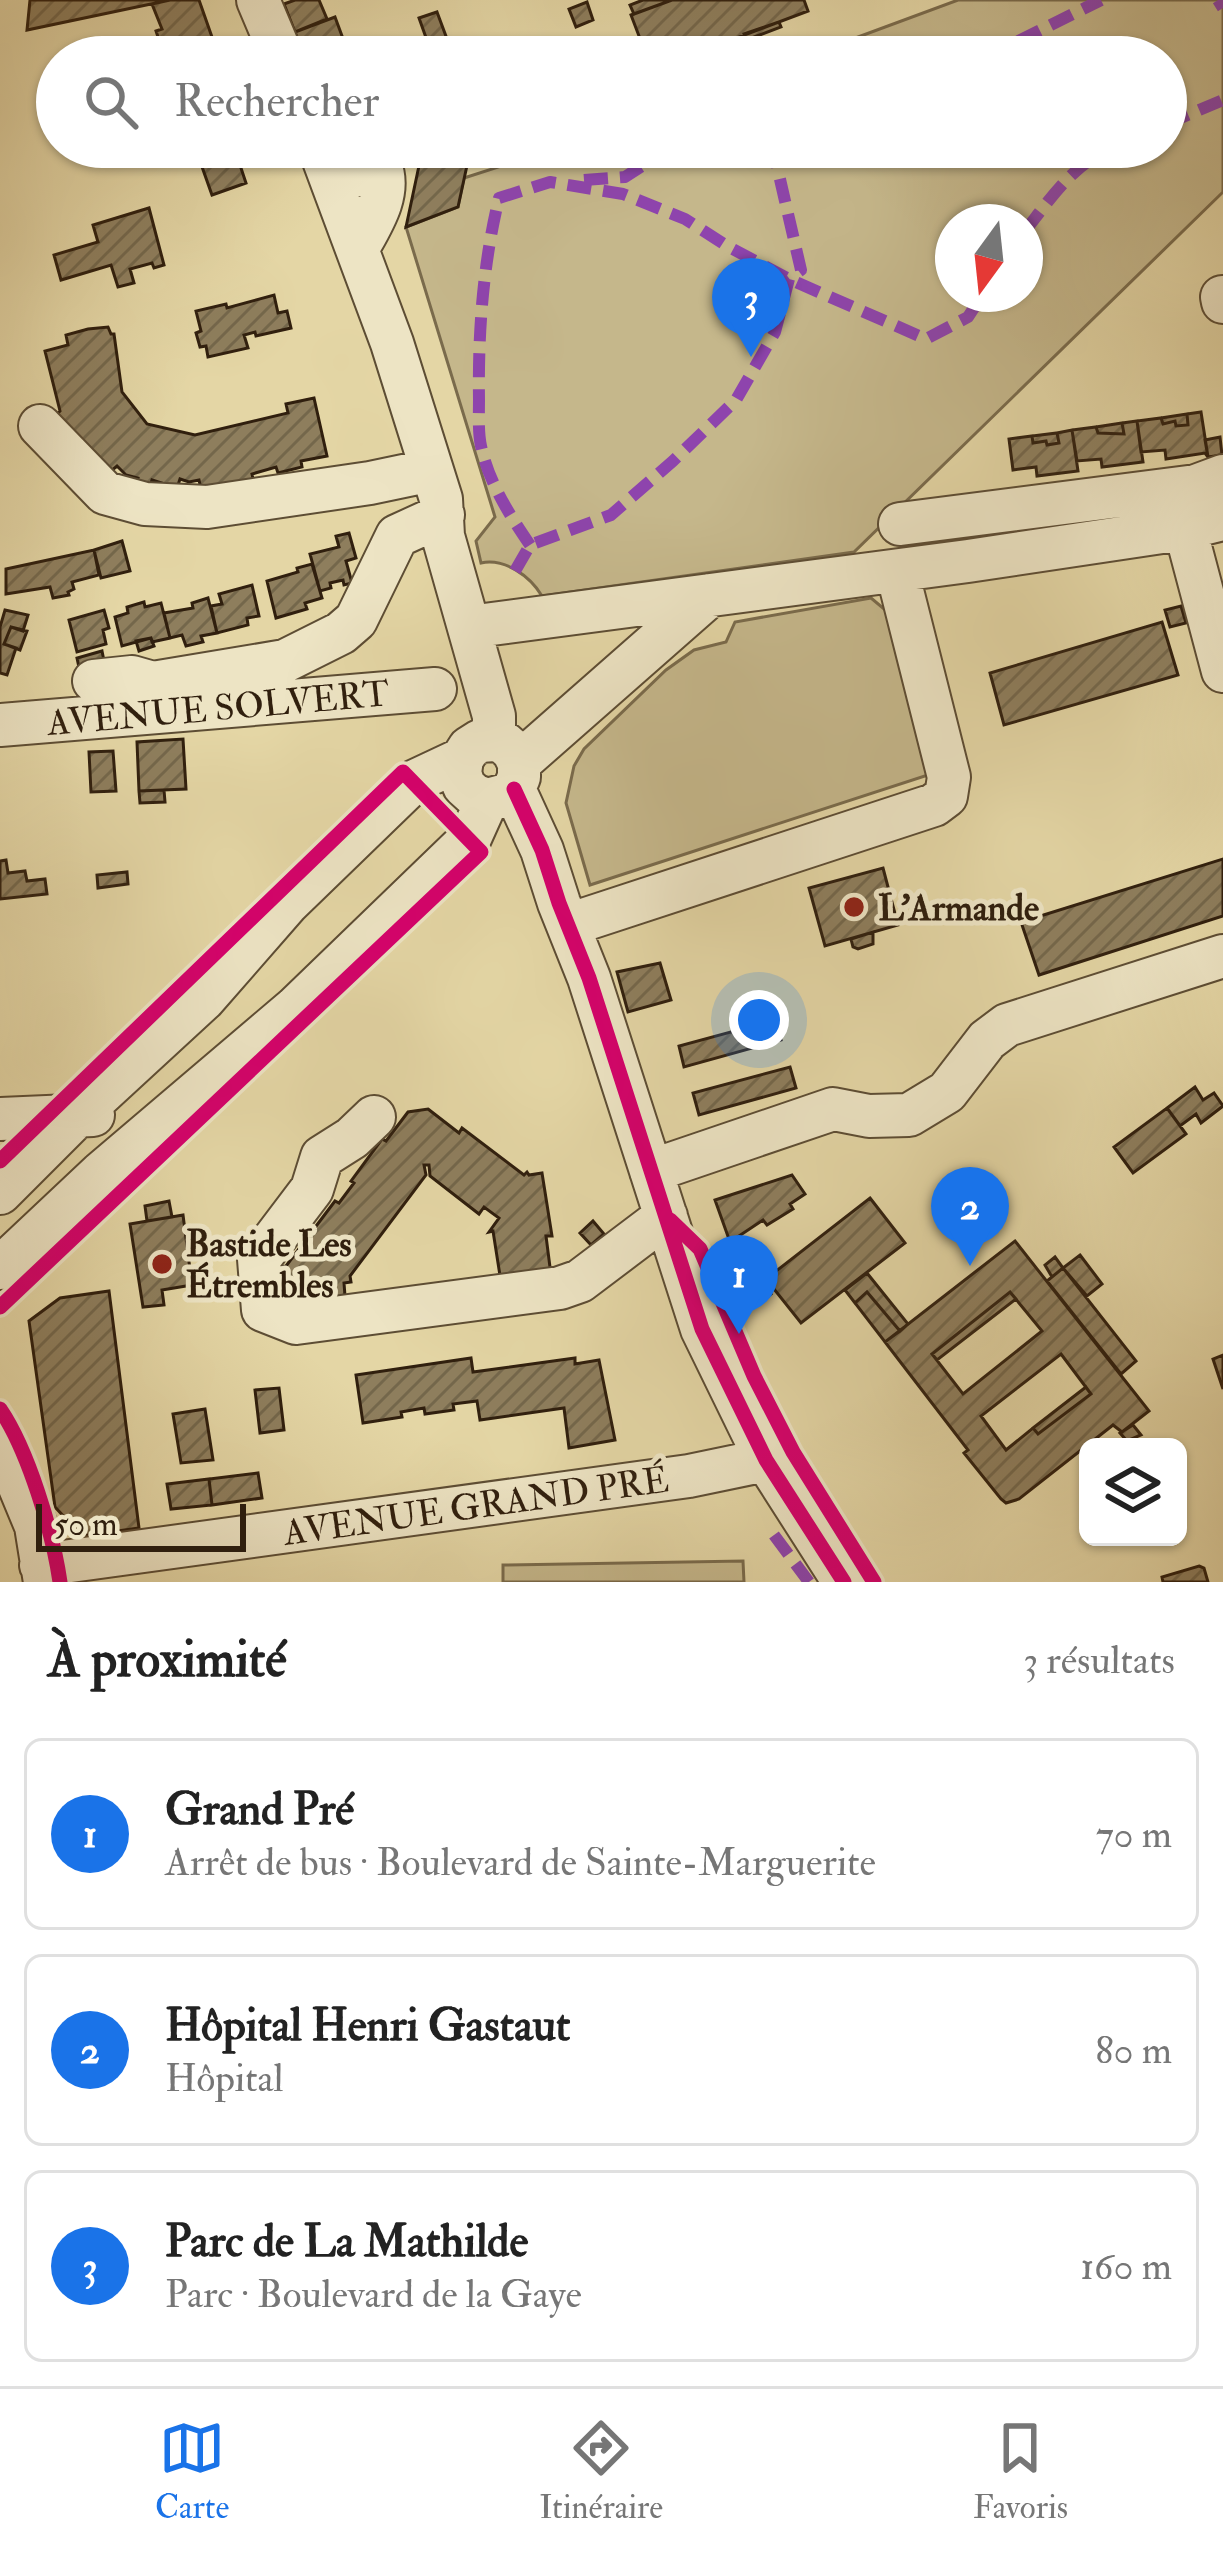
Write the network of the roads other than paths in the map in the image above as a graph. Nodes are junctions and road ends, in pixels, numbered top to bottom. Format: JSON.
{"nodes":[{"id":1,"x":258,"y":0,"type":"edge"},
{"id":2,"x":273,"y":36,"type":"edge"},
{"id":3,"x":328,"y":168,"type":"edge"},
{"id":4,"x":40,"y":426,"type":"dead end"},
{"id":5,"x":432,"y":470,"type":"junction"},
{"id":6,"x":1223,"y":476,"type":"edge"},
{"id":7,"x":442,"y":515,"type":"junction"},
{"id":8,"x":900,"y":524,"type":"dead end"},
{"id":9,"x":1204,"y":524,"type":"edge"},
{"id":10,"x":897,"y":571,"type":"junction"},
{"id":11,"x":710,"y":595,"type":"junction"},
{"id":12,"x":469,"y":627,"type":"junction"},
{"id":13,"x":1223,"y":671,"type":"edge"},
{"id":14,"x":94,"y":682,"type":"dead end"},
{"id":15,"x":435,"y":689,"type":"dead end"},
{"id":16,"x":0,"y":725,"type":"edge"},
{"id":17,"x":495,"y":770,"type":"junction"},
{"id":18,"x":568,"y":925,"type":"junction"},
{"id":19,"x":1223,"y":956,"type":"edge"},
{"id":20,"x":89,"y":1115,"type":"junction"},
{"id":21,"x":374,"y":1117,"type":"dead end"},
{"id":22,"x":0,"y":1118,"type":"edge"},
{"id":23,"x":651,"y":1171,"type":"junction"},
{"id":24,"x":0,"y":1193,"type":"edge"},
{"id":25,"x":0,"y":1213,"type":"edge"},
{"id":26,"x":666,"y":1216,"type":"junction"},
{"id":27,"x":0,"y":1253,"type":"edge"},
{"id":28,"x":0,"y":1268,"type":"edge"},
{"id":29,"x":0,"y":1439,"type":"edge"},
{"id":30,"x":766,"y":1460,"type":"junction"},
{"id":31,"x":40,"y":1557,"type":"edge"},
{"id":32,"x":844,"y":1582,"type":"edge"}],
"edges":[{"from":1,"to":2,"type":"street"},
{"from":3,"to":5,"type":"street"},
{"from":4,"to":5,"type":"street"},
{"from":5,"to":7,"type":"street"},
{"from":6,"to":8,"type":"street"},
{"from":7,"to":12,"type":"street"},
{"from":7,"to":14,"type":"street"},
{"from":9,"to":10,"type":"street"},
{"from":9,"to":13,"type":"street"},
{"from":10,"to":11,"type":"street"},
{"from":10,"to":18,"type":"street"},
{"from":11,"to":12,"type":"street"},
{"from":11,"to":17,"type":"street"},
{"from":12,"to":17,"type":"street"},
{"from":15,"to":16,"type":"street","name":"AVENUE SOLVERT"},
{"from":17,"to":18,"type":"street"},
{"from":17,"to":20,"type":"street"},
{"from":17,"to":27,"type":"street"},
{"from":17,"to":28,"type":"street"},
{"from":18,"to":23,"type":"street"},
{"from":19,"to":23,"type":"street"},
{"from":20,"to":22,"type":"street"},
{"from":20,"to":24,"type":"street"},
{"from":20,"to":25,"type":"street"},
{"from":21,"to":26,"type":"street"},
{"from":23,"to":26,"type":"street"},
{"from":26,"to":30,"type":"street"},
{"from":29,"to":31,"type":"street"},
{"from":30,"to":31,"type":"street","name":"AVENUE GRAND PRÉ"},
{"from":30,"to":32,"type":"street"}]}
